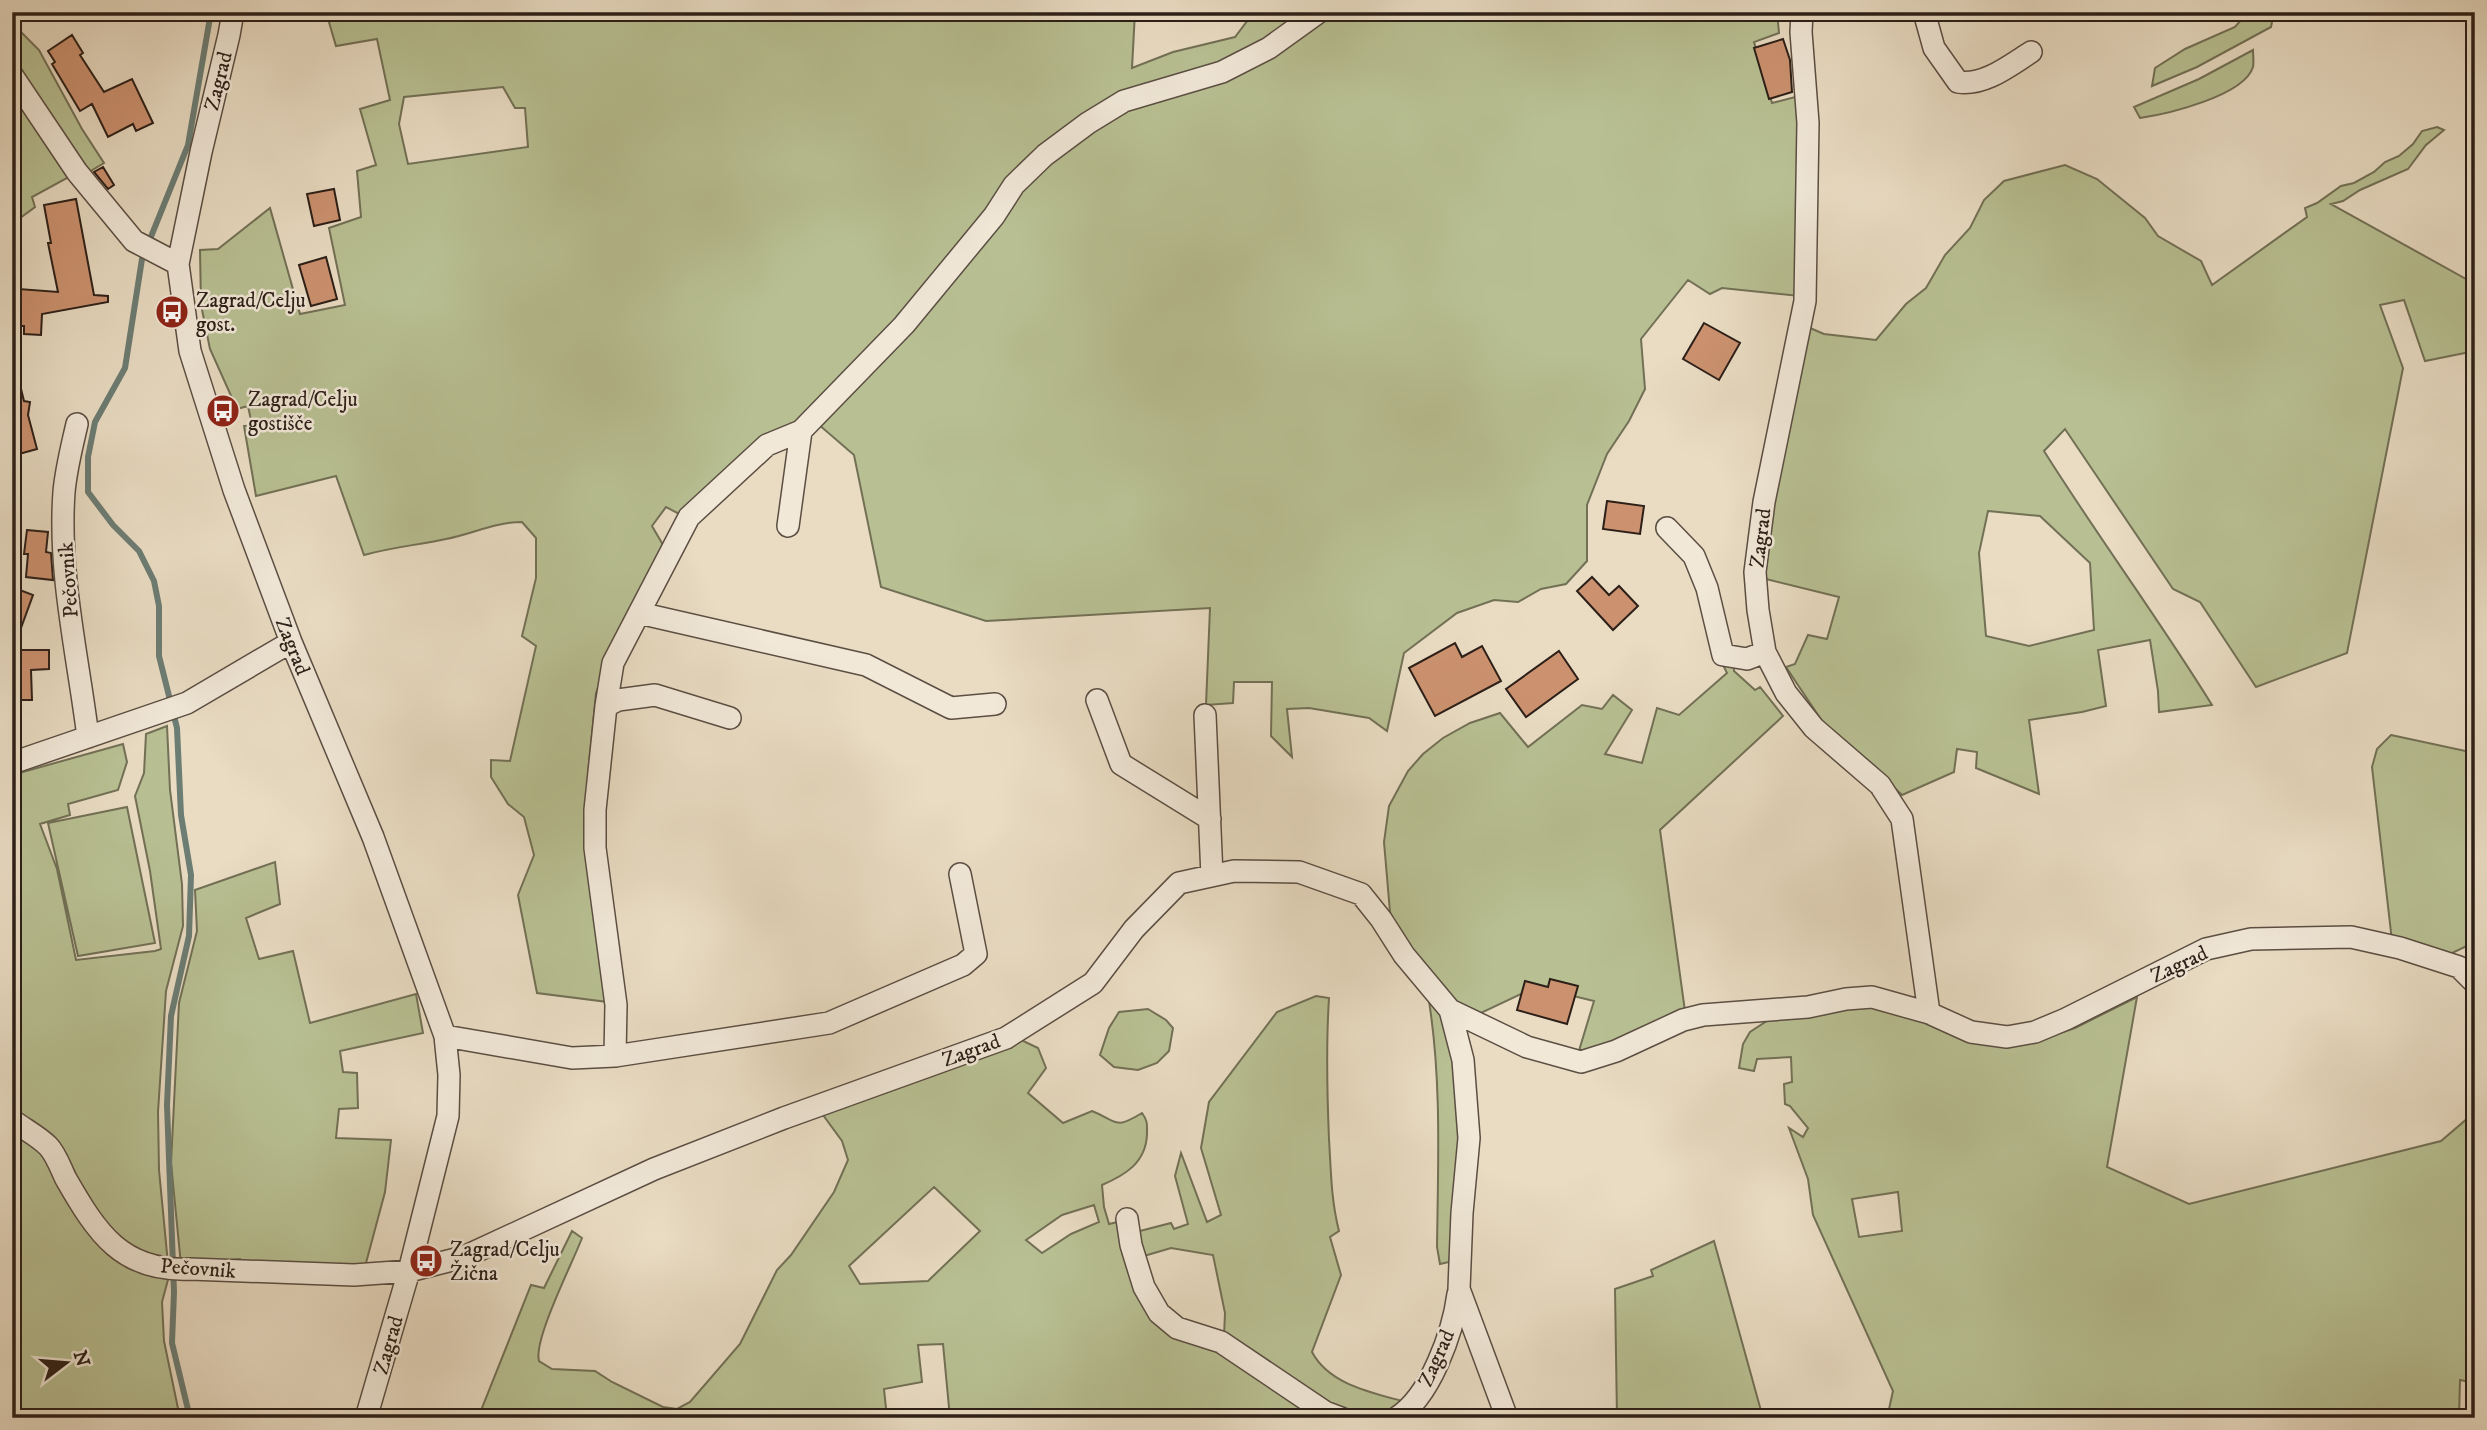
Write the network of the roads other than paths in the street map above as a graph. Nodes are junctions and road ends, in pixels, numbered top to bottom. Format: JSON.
{"nodes":[{"id":1,"x":233,"y":12,"type":"edge"},
{"id":2,"x":1318,"y":12,"type":"edge"},
{"id":3,"x":1802,"y":12,"type":"edge"},
{"id":4,"x":1924,"y":12,"type":"edge"},
{"id":5,"x":2031,"y":52,"type":"dead end"},
{"id":6,"x":12,"y":75,"type":"edge"},
{"id":7,"x":178,"y":264,"type":"junction"},
{"id":8,"x":76,"y":424,"type":"dead end"},
{"id":9,"x":802,"y":431,"type":"junction"},
{"id":10,"x":788,"y":526,"type":"dead end"},
{"id":11,"x":1667,"y":528,"type":"dead end"},
{"id":12,"x":639,"y":613,"type":"junction"},
{"id":13,"x":291,"y":642,"type":"junction"},
{"id":14,"x":1765,"y":652,"type":"junction"},
{"id":15,"x":1097,"y":700,"type":"dead end"},
{"id":16,"x":995,"y":704,"type":"dead end"},
{"id":17,"x":606,"y":706,"type":"junction"},
{"id":18,"x":1205,"y":715,"type":"dead end"},
{"id":19,"x":730,"y":718,"type":"dead end"},
{"id":20,"x":88,"y":737,"type":"junction"},
{"id":21,"x":12,"y":763,"type":"edge"},
{"id":22,"x":1210,"y":819,"type":"junction"},
{"id":23,"x":960,"y":874,"type":"dead end"},
{"id":24,"x":1212,"y":876,"type":"junction"},
{"id":25,"x":2475,"y":984,"type":"edge"},
{"id":26,"x":1450,"y":1010,"type":"junction"},
{"id":27,"x":1929,"y":1013,"type":"junction"},
{"id":28,"x":445,"y":1036,"type":"junction"},
{"id":29,"x":615,"y":1056,"type":"junction"},
{"id":30,"x":12,"y":1121,"type":"edge"},
{"id":31,"x":1127,"y":1219,"type":"dead end"},
{"id":32,"x":409,"y":1271,"type":"junction"},
{"id":33,"x":1459,"y":1289,"type":"junction"},
{"id":34,"x":366,"y":1418,"type":"edge"},
{"id":35,"x":1341,"y":1418,"type":"edge"},
{"id":36,"x":1396,"y":1418,"type":"edge"},
{"id":37,"x":1507,"y":1418,"type":"edge"}],
"edges":[{"from":1,"to":7,"type":"street","name":"Zagrad"},
{"from":2,"to":9,"type":"street"},
{"from":3,"to":14,"type":"street","name":"Zagrad"},
{"from":4,"to":5,"type":"street"},
{"from":6,"to":7,"type":"street"},
{"from":7,"to":13,"type":"street","name":"Zagrad"},
{"from":8,"to":20,"type":"street","name":"Pečovnik"},
{"from":9,"to":10,"type":"street"},
{"from":9,"to":12,"type":"street"},
{"from":11,"to":14,"type":"street"},
{"from":12,"to":16,"type":"street"},
{"from":12,"to":17,"type":"street"},
{"from":13,"to":20,"type":"street"},
{"from":13,"to":28,"type":"street","name":"Zagrad"},
{"from":14,"to":27,"type":"street","name":"Zagrad"},
{"from":15,"to":22,"type":"street"},
{"from":17,"to":19,"type":"street"},
{"from":17,"to":29,"type":"street"},
{"from":18,"to":22,"type":"street"},
{"from":20,"to":21,"type":"street"},
{"from":22,"to":24,"type":"street"},
{"from":23,"to":29,"type":"street"},
{"from":24,"to":26,"type":"street","name":"Zagrad"},
{"from":24,"to":32,"type":"street","name":"Zagrad"},
{"from":25,"to":27,"type":"street","name":"Zagrad"},
{"from":26,"to":27,"type":"street","name":"Zagrad"},
{"from":26,"to":33,"type":"street","name":"Zagrad"},
{"from":28,"to":29,"type":"street"},
{"from":28,"to":32,"type":"street","name":"Zagrad"},
{"from":30,"to":32,"type":"street","name":"Pečovnik"},
{"from":31,"to":35,"type":"street"},
{"from":32,"to":34,"type":"street","name":"Zagrad"},
{"from":33,"to":36,"type":"street","name":"Zagrad"},
{"from":33,"to":37,"type":"street","name":"Zagrad"}]}
